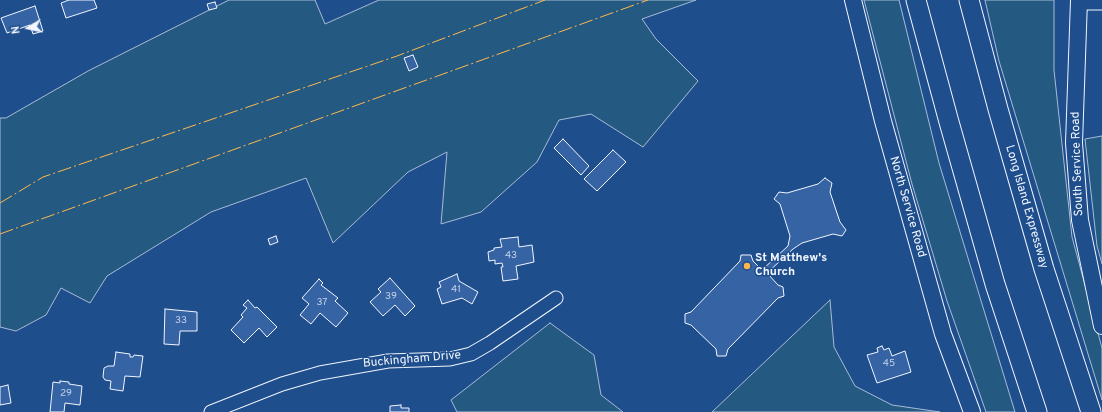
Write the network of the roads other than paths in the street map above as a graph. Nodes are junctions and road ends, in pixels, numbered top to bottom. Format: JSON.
{"nodes":[{"id":1,"x":853,"y":0,"type":"edge"},
{"id":2,"x":916,"y":0,"type":"edge"},
{"id":3,"x":969,"y":0,"type":"edge"},
{"id":4,"x":1079,"y":1,"type":"edge"},
{"id":5,"x":1102,"y":3,"type":"edge"},
{"id":6,"x":556,"y":298,"type":"dead end"},
{"id":7,"x":1102,"y":326,"type":"edge"},
{"id":8,"x":229,"y":409,"type":"edge"},
{"id":9,"x":211,"y":412,"type":"edge"},
{"id":10,"x":972,"y":412,"type":"edge"},
{"id":11,"x":1037,"y":412,"type":"edge"},
{"id":12,"x":1092,"y":412,"type":"edge"}],
"edges":[{"from":1,"to":10,"type":"main road","name":"North Service Road"},
{"from":2,"to":11,"type":"highway"},
{"from":3,"to":12,"type":"highway","name":"Long Island Expressway"},
{"from":4,"to":5,"type":"street"},
{"from":4,"to":7,"type":"main road","name":"South Service Road"},
{"from":6,"to":8,"type":"street","name":"Buckingham Drive"},
{"from":8,"to":9,"type":"street","name":"Buckingham Drive"}]}
